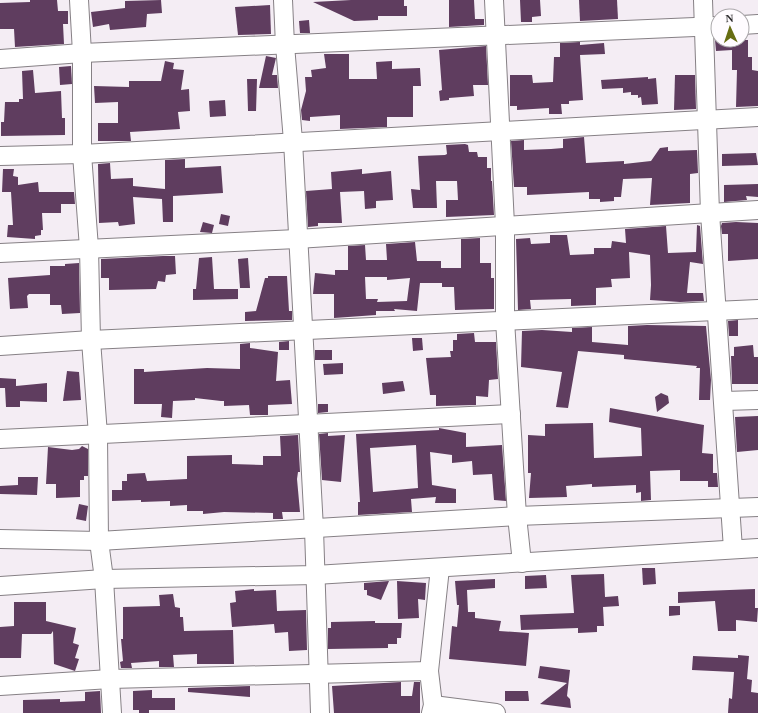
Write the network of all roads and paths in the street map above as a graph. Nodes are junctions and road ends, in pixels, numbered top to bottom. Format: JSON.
{"nodes":[{"id":1,"x":79,"y":0,"type":"edge"},
{"id":2,"x":283,"y":0,"type":"edge"},
{"id":3,"x":494,"y":0,"type":"edge"},
{"id":4,"x":703,"y":0,"type":"edge"},
{"id":5,"x":710,"y":23,"type":"edge"},
{"id":6,"x":710,"y":26,"type":"edge"},
{"id":7,"x":495,"y":36,"type":"junction"},
{"id":8,"x":285,"y":45,"type":"junction"},
{"id":9,"x":710,"y":48,"type":"edge"},
{"id":10,"x":82,"y":53,"type":"junction"},
{"id":11,"x":0,"y":59,"type":"edge"},
{"id":12,"x":758,"y":117,"type":"edge"},
{"id":13,"x":708,"y":120,"type":"junction"},
{"id":14,"x":499,"y":130,"type":"junction"},
{"id":15,"x":293,"y":141,"type":"junction"},
{"id":16,"x":82,"y":154,"type":"junction"},
{"id":17,"x":0,"y":156,"type":"edge"},
{"id":18,"x":758,"y":210,"type":"edge"},
{"id":19,"x":710,"y":213,"type":"junction"},
{"id":20,"x":505,"y":226,"type":"junction"},
{"id":21,"x":297,"y":239,"type":"junction"},
{"id":22,"x":88,"y":248,"type":"junction"},
{"id":23,"x":0,"y":253,"type":"edge"},
{"id":24,"x":758,"y":309,"type":"edge"},
{"id":25,"x":717,"y":310,"type":"junction"},
{"id":26,"x":505,"y":320,"type":"junction"},
{"id":27,"x":303,"y":331,"type":"junction"},
{"id":28,"x":91,"y":340,"type":"junction"},
{"id":29,"x":0,"y":346,"type":"edge"},
{"id":30,"x":758,"y":400,"type":"edge"},
{"id":31,"x":724,"y":401,"type":"junction"},
{"id":32,"x":511,"y":414,"type":"junction"},
{"id":33,"x":308,"y":423,"type":"junction"},
{"id":34,"x":98,"y":435,"type":"junction"},
{"id":35,"x":0,"y":439,"type":"edge"},
{"id":36,"x":758,"y":507,"type":"edge"},
{"id":37,"x":731,"y":508,"type":"junction"},
{"id":38,"x":517,"y":516,"type":"junction"},
{"id":39,"x":314,"y":529,"type":"junction"},
{"id":40,"x":0,"y":539,"type":"edge"},
{"id":41,"x":99,"y":541,"type":"junction"},
{"id":42,"x":758,"y":548,"type":"edge"},
{"id":43,"x":733,"y":549,"type":"junction"},
{"id":44,"x":522,"y":563,"type":"junction"},
{"id":45,"x":440,"y":568,"type":"junction"},
{"id":46,"x":315,"y":575,"type":"junction"},
{"id":47,"x":104,"y":580,"type":"junction"},
{"id":48,"x":0,"y":586,"type":"edge"},
{"id":49,"x":429,"y":671,"type":"junction"},
{"id":50,"x":318,"y":674,"type":"junction"},
{"id":51,"x":110,"y":679,"type":"junction"},
{"id":52,"x":0,"y":686,"type":"edge"},
{"id":53,"x":432,"y":709,"type":"edge"},
{"id":54,"x":112,"y":713,"type":"edge"},
{"id":55,"x":320,"y":713,"type":"edge"},
{"id":56,"x":496,"y":713,"type":"edge"}],
"edges":[{"from":1,"to":10,"type":"street"},
{"from":2,"to":8,"type":"street"},
{"from":3,"to":7,"type":"street"},
{"from":4,"to":5,"type":"street"},
{"from":6,"to":7,"type":"street"},
{"from":7,"to":8,"type":"street"},
{"from":7,"to":14,"type":"street"},
{"from":8,"to":10,"type":"street"},
{"from":8,"to":15,"type":"street"},
{"from":9,"to":13,"type":"street"},
{"from":10,"to":11,"type":"street"},
{"from":10,"to":16,"type":"street"},
{"from":12,"to":13,"type":"street"},
{"from":13,"to":14,"type":"street"},
{"from":13,"to":19,"type":"street"},
{"from":14,"to":15,"type":"street"},
{"from":14,"to":20,"type":"street"},
{"from":15,"to":16,"type":"street"},
{"from":15,"to":21,"type":"street"},
{"from":16,"to":17,"type":"street"},
{"from":16,"to":22,"type":"street"},
{"from":18,"to":19,"type":"street"},
{"from":19,"to":20,"type":"street"},
{"from":19,"to":25,"type":"street"},
{"from":20,"to":21,"type":"street"},
{"from":20,"to":26,"type":"street"},
{"from":21,"to":22,"type":"street"},
{"from":21,"to":27,"type":"street"},
{"from":22,"to":23,"type":"street"},
{"from":22,"to":28,"type":"street"},
{"from":24,"to":25,"type":"street"},
{"from":25,"to":26,"type":"street"},
{"from":25,"to":31,"type":"street"},
{"from":26,"to":27,"type":"street"},
{"from":26,"to":32,"type":"street"},
{"from":27,"to":28,"type":"street"},
{"from":27,"to":33,"type":"street"},
{"from":28,"to":29,"type":"street"},
{"from":28,"to":34,"type":"street"},
{"from":30,"to":31,"type":"street"},
{"from":31,"to":37,"type":"street"},
{"from":32,"to":33,"type":"street"},
{"from":32,"to":38,"type":"street"},
{"from":33,"to":34,"type":"street"},
{"from":33,"to":39,"type":"street"},
{"from":34,"to":35,"type":"street"},
{"from":34,"to":41,"type":"street"},
{"from":36,"to":37,"type":"street"},
{"from":37,"to":38,"type":"street"},
{"from":37,"to":43,"type":"street"},
{"from":38,"to":39,"type":"street"},
{"from":38,"to":44,"type":"street"},
{"from":39,"to":41,"type":"street"},
{"from":39,"to":46,"type":"street"},
{"from":40,"to":41,"type":"street"},
{"from":41,"to":47,"type":"street"},
{"from":42,"to":43,"type":"street"},
{"from":43,"to":44,"type":"street"},
{"from":44,"to":45,"type":"street"},
{"from":45,"to":46,"type":"street"},
{"from":45,"to":49,"type":"street"},
{"from":46,"to":47,"type":"street"},
{"from":46,"to":50,"type":"street"},
{"from":47,"to":48,"type":"street"},
{"from":47,"to":51,"type":"street"},
{"from":49,"to":50,"type":"street"},
{"from":49,"to":53,"type":"street"},
{"from":50,"to":51,"type":"street"},
{"from":50,"to":55,"type":"street"},
{"from":51,"to":52,"type":"street"},
{"from":51,"to":54,"type":"street"},
{"from":53,"to":56,"type":"street"}]}
